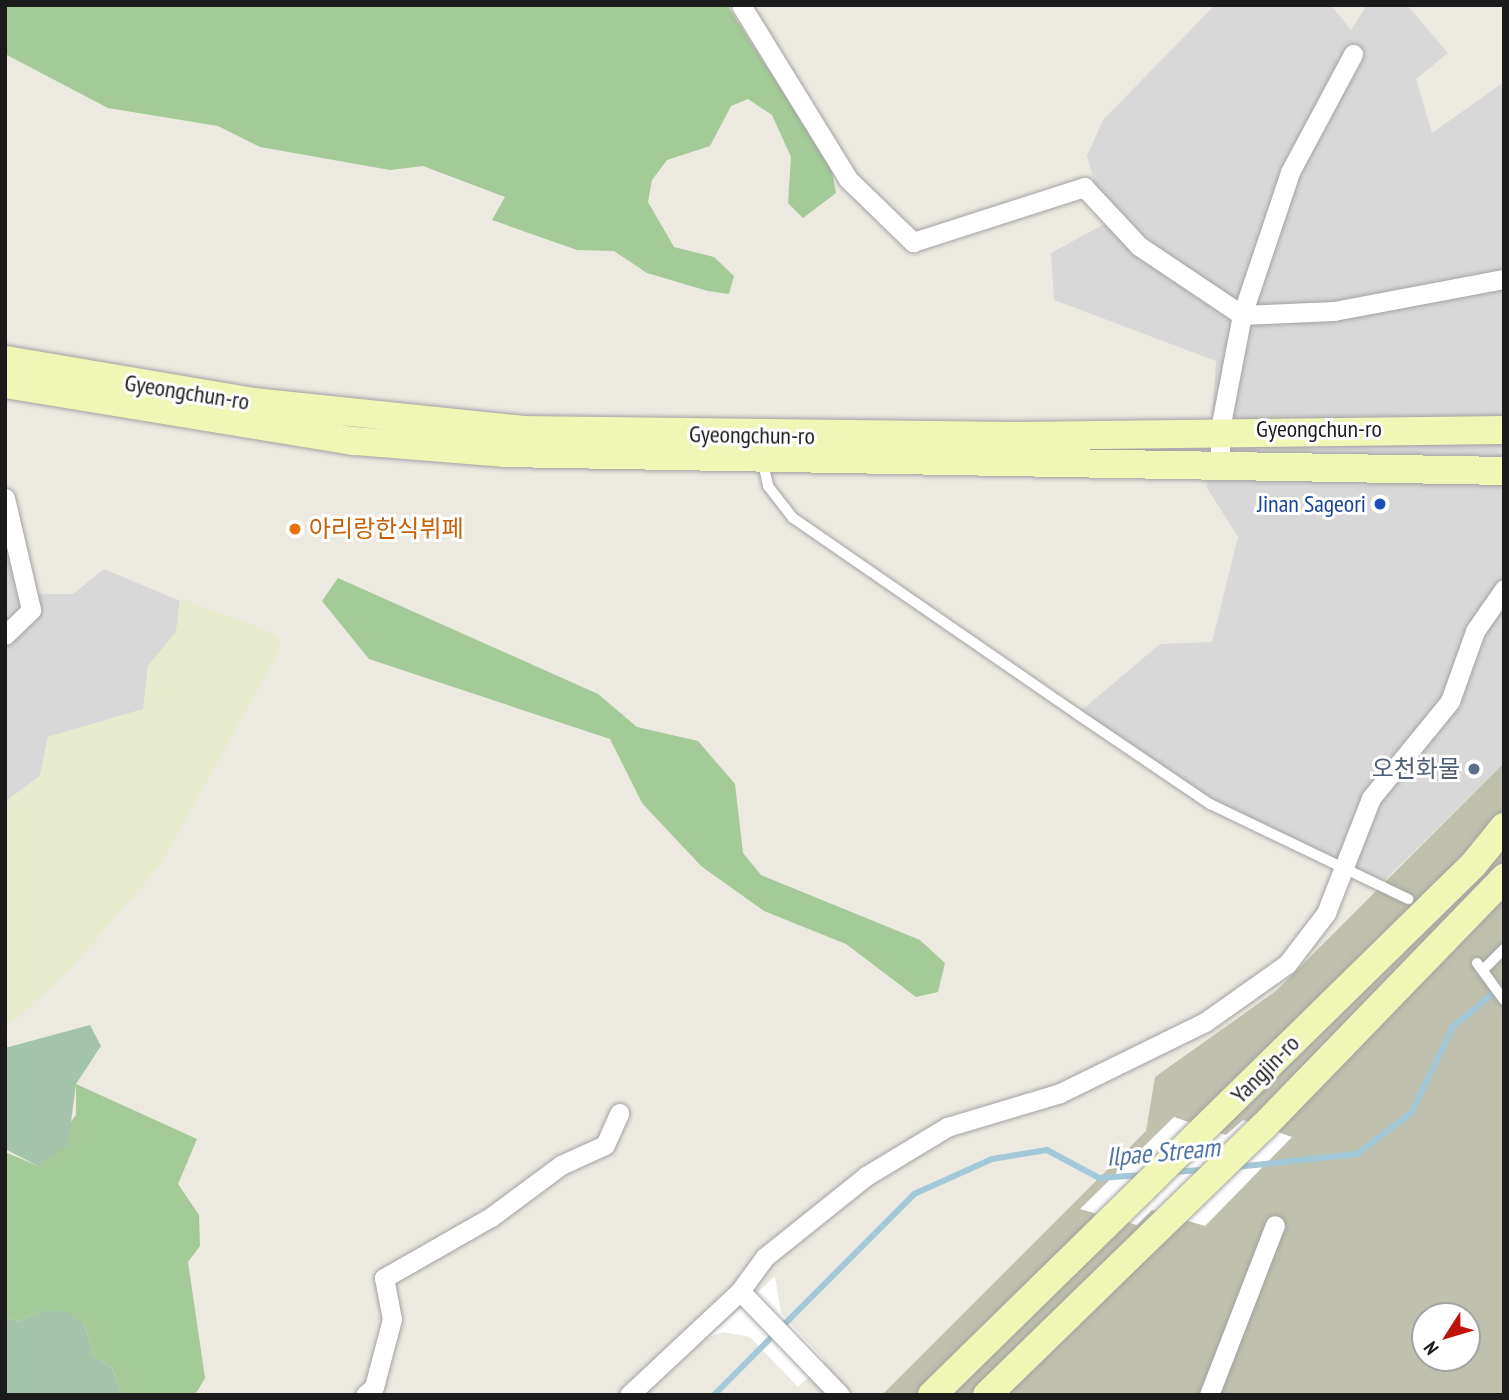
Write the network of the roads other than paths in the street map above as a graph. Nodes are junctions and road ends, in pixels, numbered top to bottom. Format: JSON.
{"nodes":[{"id":1,"x":741,"y":5,"type":"edge"},
{"id":2,"x":1353,"y":54,"type":"dead end"},
{"id":3,"x":1504,"y":279,"type":"edge"},
{"id":4,"x":1242,"y":315,"type":"junction"},
{"id":5,"x":5,"y":360,"type":"edge"},
{"id":6,"x":5,"y":384,"type":"edge"},
{"id":7,"x":1220,"y":429,"type":"junction"},
{"id":8,"x":1504,"y":430,"type":"edge"},
{"id":9,"x":762,"y":458,"type":"junction"},
{"id":10,"x":1220,"y":467,"type":"junction"},
{"id":11,"x":1504,"y":471,"type":"edge"},
{"id":12,"x":5,"y":498,"type":"edge"},
{"id":13,"x":1504,"y":590,"type":"edge"},
{"id":14,"x":5,"y":635,"type":"edge"},
{"id":15,"x":1504,"y":827,"type":"edge"},
{"id":16,"x":1343,"y":870,"type":"junction"},
{"id":17,"x":1504,"y":878,"type":"edge"},
{"id":18,"x":1408,"y":899,"type":"dead end"},
{"id":19,"x":1504,"y":949,"type":"edge"},
{"id":20,"x":1503,"y":999,"type":"edge"},
{"id":21,"x":619,"y":1113,"type":"dead end"},
{"id":22,"x":1275,"y":1225,"type":"dead end"},
{"id":23,"x":744,"y":1295,"type":"junction"},
{"id":24,"x":365,"y":1395,"type":"edge"},
{"id":25,"x":629,"y":1395,"type":"edge"},
{"id":26,"x":840,"y":1395,"type":"edge"},
{"id":27,"x":932,"y":1395,"type":"edge"},
{"id":28,"x":987,"y":1395,"type":"edge"},
{"id":29,"x":1209,"y":1395,"type":"edge"}],
"edges":[{"from":1,"to":4,"type":"street"},
{"from":2,"to":4,"type":"street"},
{"from":3,"to":4,"type":"street"},
{"from":4,"to":7,"type":"street"},
{"from":5,"to":7,"type":"street","name":"Gyeongchun-ro"},
{"from":6,"to":9,"type":"street","name":"Gyeongchun-ro"},
{"from":7,"to":8,"type":"street","name":"Gyeongchun-ro"},
{"from":7,"to":10,"type":"street"},
{"from":9,"to":10,"type":"street","name":"Gyeongchun-ro"},
{"from":9,"to":16,"type":"lane"},
{"from":10,"to":11,"type":"street","name":"Gyeongchun-ro"},
{"from":12,"to":14,"type":"street"},
{"from":13,"to":16,"type":"street"},
{"from":15,"to":27,"type":"street","name":"Yangjin-ro"},
{"from":16,"to":18,"type":"lane"},
{"from":16,"to":23,"type":"street"},
{"from":17,"to":28,"type":"street","name":"Yangjin-ro"},
{"from":19,"to":20,"type":"lane"},
{"from":21,"to":24,"type":"street"},
{"from":22,"to":29,"type":"street"},
{"from":23,"to":25,"type":"street"},
{"from":23,"to":26,"type":"street"}]}
